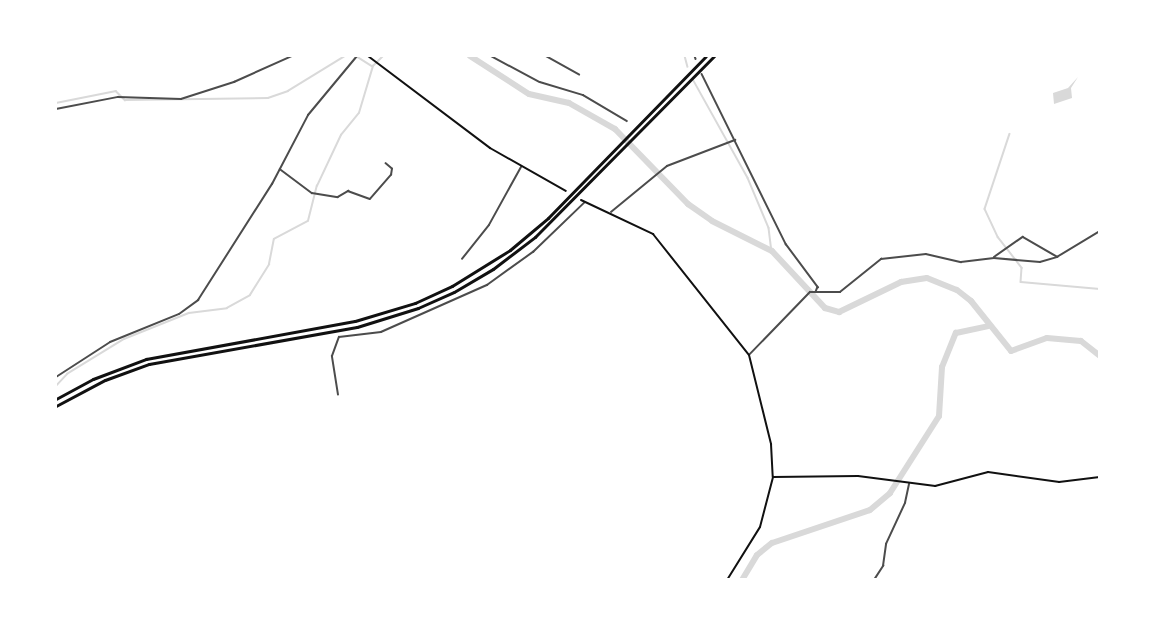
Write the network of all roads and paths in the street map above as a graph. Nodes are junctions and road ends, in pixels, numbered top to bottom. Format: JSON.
{"nodes":[{"id":1,"x":292,"y":56,"type":"edge"},
{"id":2,"x":356,"y":56,"type":"edge"},
{"id":3,"x":368,"y":56,"type":"edge"},
{"id":4,"x":491,"y":56,"type":"edge"},
{"id":5,"x":546,"y":56,"type":"edge"},
{"id":6,"x":705,"y":56,"type":"edge"},
{"id":7,"x":714,"y":56,"type":"edge"},
{"id":8,"x":579,"y":74,"type":"dead end"},
{"id":9,"x":702,"y":74,"type":"dead end"},
{"id":10,"x":56,"y":109,"type":"edge"},
{"id":11,"x":627,"y":121,"type":"dead end"},
{"id":12,"x":735,"y":140,"type":"junction"},
{"id":13,"x":386,"y":164,"type":"dead end"},
{"id":14,"x":521,"y":166,"type":"junction"},
{"id":15,"x":280,"y":169,"type":"junction"},
{"id":16,"x":566,"y":191,"type":"dead end"},
{"id":17,"x":583,"y":202,"type":"joint"},
{"id":18,"x":609,"y":214,"type":"junction"},
{"id":19,"x":1100,"y":231,"type":"edge"},
{"id":20,"x":1057,"y":257,"type":"junction"},
{"id":21,"x":994,"y":258,"type":"junction"},
{"id":22,"x":462,"y":259,"type":"dead end"},
{"id":23,"x":816,"y":292,"type":"junction"},
{"id":24,"x":749,"y":355,"type":"junction"},
{"id":25,"x":56,"y":377,"type":"edge"},
{"id":26,"x":338,"y":394,"type":"dead end"},
{"id":27,"x":56,"y":399,"type":"edge"},
{"id":28,"x":56,"y":406,"type":"edge"},
{"id":29,"x":773,"y":477,"type":"junction"},
{"id":30,"x":1100,"y":477,"type":"edge"},
{"id":31,"x":908,"y":483,"type":"junction"},
{"id":32,"x":727,"y":579,"type":"edge"},
{"id":33,"x":874,"y":579,"type":"edge"}],
"edges":[{"from":1,"to":10,"type":"street"},
{"from":2,"to":15,"type":"street"},
{"from":3,"to":14,"type":"main road"},
{"from":4,"to":11,"type":"street"},
{"from":5,"to":8,"type":"street"},
{"from":6,"to":27,"type":"highway"},
{"from":7,"to":28,"type":"highway"},
{"from":9,"to":12,"type":"street"},
{"from":12,"to":18,"type":"street"},
{"from":12,"to":23,"type":"street"},
{"from":13,"to":15,"type":"street"},
{"from":14,"to":16,"type":"main road"},
{"from":14,"to":22,"type":"street"},
{"from":15,"to":25,"type":"street"},
{"from":17,"to":18,"type":"main road"},
{"from":17,"to":26,"type":"street"},
{"from":18,"to":24,"type":"main road"},
{"from":19,"to":20,"type":"street"},
{"from":20,"to":21,"type":"street"},
{"from":20,"to":21,"type":"street"},
{"from":21,"to":23,"type":"street"},
{"from":23,"to":24,"type":"street"},
{"from":24,"to":29,"type":"main road"},
{"from":29,"to":31,"type":"main road"},
{"from":29,"to":32,"type":"main road"},
{"from":30,"to":31,"type":"main road"},
{"from":31,"to":33,"type":"street"}]}
